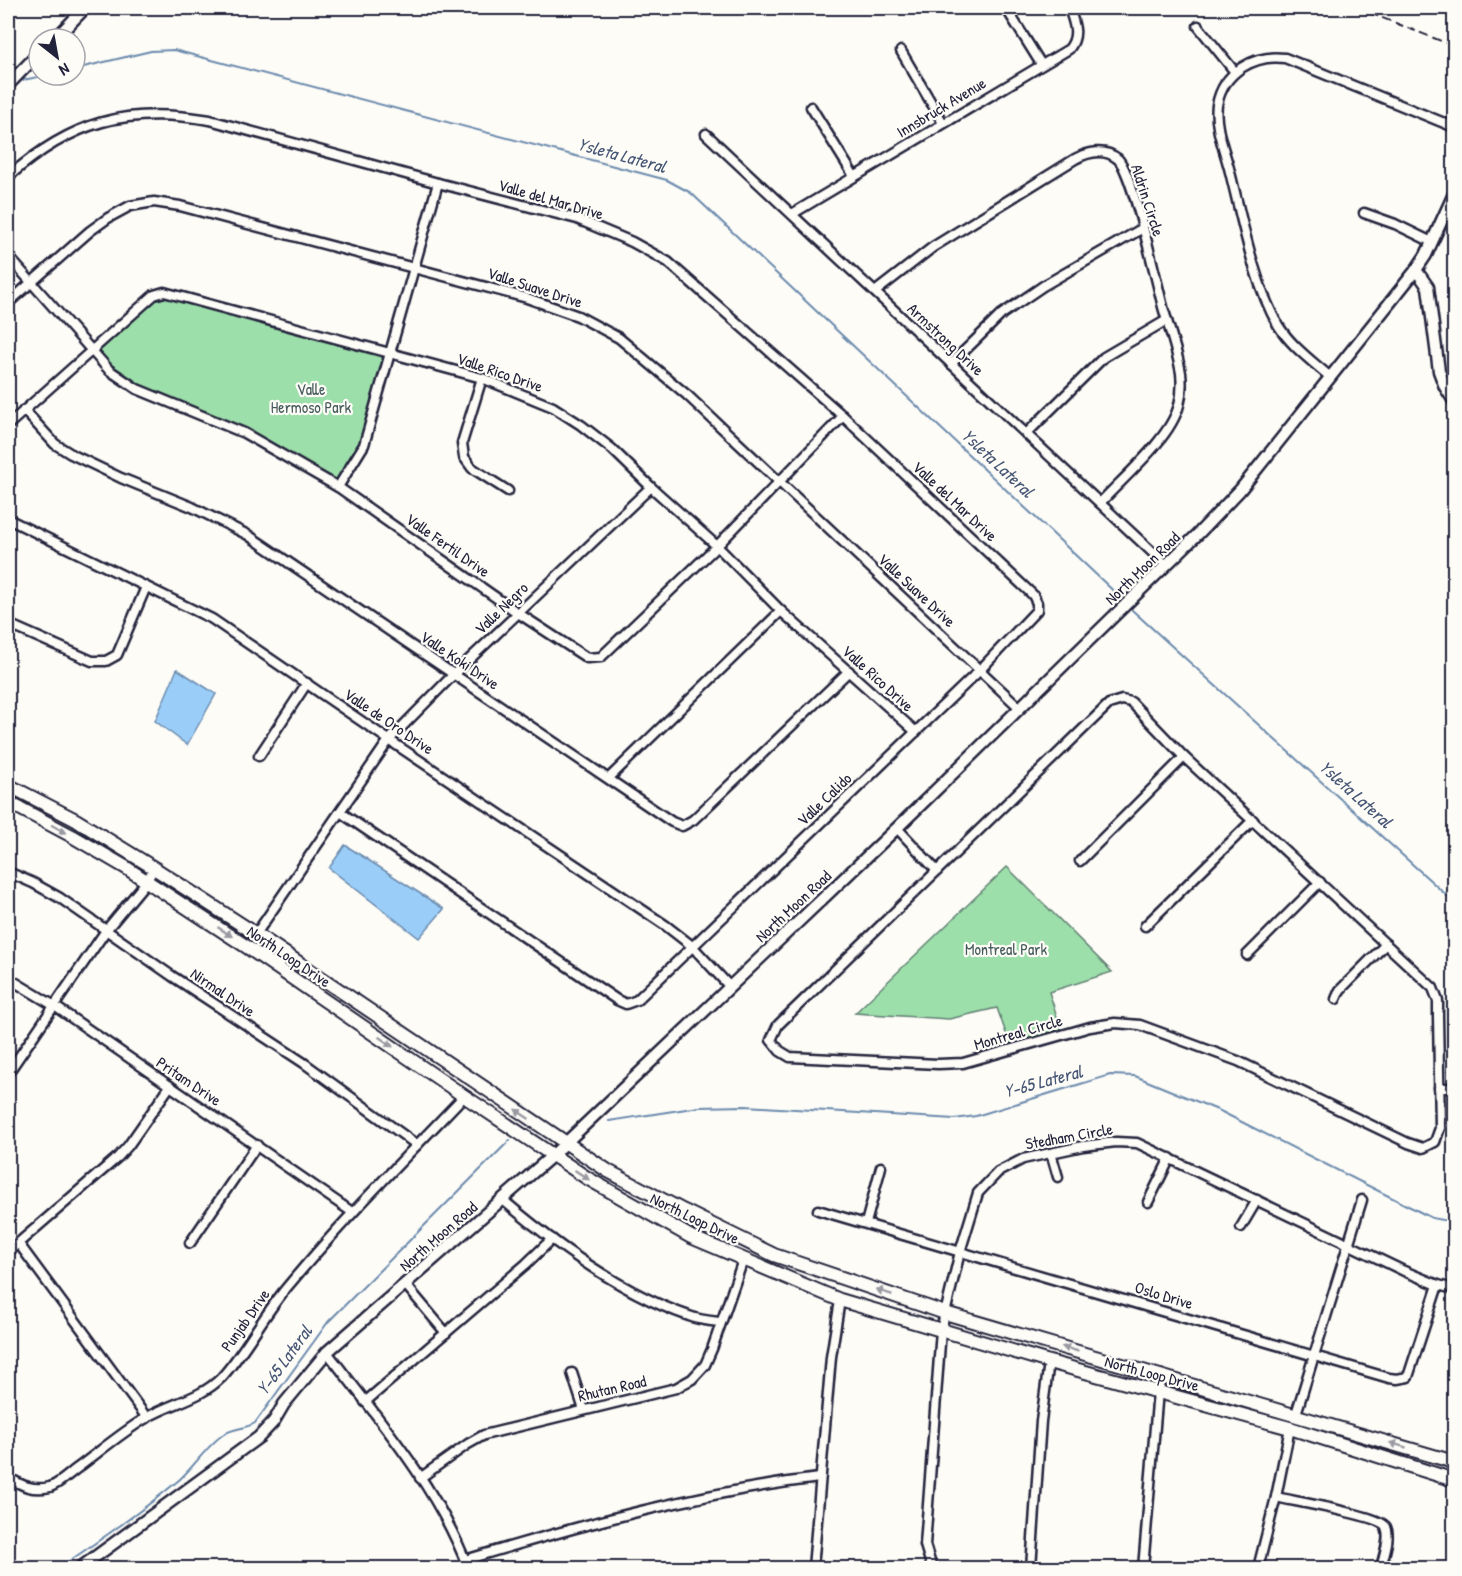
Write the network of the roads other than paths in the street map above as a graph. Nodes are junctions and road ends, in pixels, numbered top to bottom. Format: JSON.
{"nodes":[{"id":1,"x":85,"y":8,"type":"edge"},
{"id":2,"x":1006,"y":8,"type":"edge"},
{"id":3,"x":1070,"y":8,"type":"edge"},
{"id":4,"x":1197,"y":26,"type":"dead end"},
{"id":5,"x":67,"y":27,"type":"edge"},
{"id":6,"x":901,"y":51,"type":"dead end"},
{"id":7,"x":1041,"y":64,"type":"junction"},
{"id":8,"x":27,"y":66,"type":"edge"},
{"id":9,"x":1235,"y":72,"type":"junction"},
{"id":10,"x":10,"y":82,"type":"edge"},
{"id":11,"x":811,"y":107,"type":"dead end"},
{"id":12,"x":943,"y":123,"type":"junction"},
{"id":13,"x":1455,"y":127,"type":"edge"},
{"id":14,"x":706,"y":134,"type":"dead end"},
{"id":15,"x":854,"y":176,"type":"junction"},
{"id":16,"x":8,"y":177,"type":"edge"},
{"id":17,"x":438,"y":183,"type":"junction"},
{"id":18,"x":1455,"y":194,"type":"edge"},
{"id":19,"x":1364,"y":213,"type":"dead end"},
{"id":20,"x":792,"y":214,"type":"junction"},
{"id":21,"x":1143,"y":228,"type":"junction"},
{"id":22,"x":1432,"y":242,"type":"junction"},
{"id":23,"x":8,"y":256,"type":"edge"},
{"id":24,"x":413,"y":267,"type":"junction"},
{"id":25,"x":1416,"y":270,"type":"junction"},
{"id":26,"x":32,"y":281,"type":"junction"},
{"id":27,"x":875,"y":292,"type":"junction"},
{"id":28,"x":8,"y":303,"type":"edge"},
{"id":29,"x":1167,"y":320,"type":"junction"},
{"id":30,"x":92,"y":351,"type":"junction"},
{"id":31,"x":391,"y":354,"type":"junction"},
{"id":32,"x":951,"y":364,"type":"junction"},
{"id":33,"x":1330,"y":377,"type":"junction"},
{"id":34,"x":482,"y":378,"type":"junction"},
{"id":35,"x":1455,"y":401,"type":"edge"},
{"id":36,"x":24,"y":410,"type":"junction"},
{"id":37,"x":843,"y":416,"type":"junction"},
{"id":38,"x":8,"y":425,"type":"edge"},
{"id":39,"x":1026,"y":434,"type":"junction"},
{"id":40,"x":780,"y":481,"type":"junction"},
{"id":41,"x":338,"y":487,"type":"junction"},
{"id":42,"x":651,"y":487,"type":"junction"},
{"id":43,"x":508,"y":491,"type":"dead end"},
{"id":44,"x":1100,"y":503,"type":"junction"},
{"id":45,"x":8,"y":519,"type":"edge"},
{"id":46,"x":717,"y":546,"type":"junction"},
{"id":47,"x":1166,"y":566,"type":"junction"},
{"id":48,"x":146,"y":587,"type":"junction"},
{"id":49,"x":1037,"y":610,"type":"joint"},
{"id":50,"x":781,"y":611,"type":"junction"},
{"id":51,"x":518,"y":613,"type":"junction"},
{"id":52,"x":8,"y":624,"type":"edge"},
{"id":53,"x":980,"y":670,"type":"junction"},
{"id":54,"x":849,"y":671,"type":"junction"},
{"id":55,"x":453,"y":674,"type":"junction"},
{"id":56,"x":307,"y":683,"type":"junction"},
{"id":57,"x":1020,"y":708,"type":"junction"},
{"id":58,"x":916,"y":732,"type":"junction"},
{"id":59,"x":389,"y":740,"type":"junction"},
{"id":60,"x":259,"y":756,"type":"dead end"},
{"id":61,"x":1184,"y":757,"type":"junction"},
{"id":62,"x":609,"y":778,"type":"junction"},
{"id":63,"x":8,"y":785,"type":"edge"},
{"id":64,"x":8,"y":802,"type":"edge"},
{"id":65,"x":340,"y":813,"type":"junction"},
{"id":66,"x":1253,"y":820,"type":"junction"},
{"id":67,"x":897,"y":828,"type":"junction"},
{"id":68,"x":1080,"y":861,"type":"dead end"},
{"id":69,"x":154,"y":868,"type":"junction"},
{"id":70,"x":937,"y":871,"type":"junction"},
{"id":71,"x":8,"y":872,"type":"edge"},
{"id":72,"x":146,"y":882,"type":"junction"},
{"id":73,"x":1320,"y":882,"type":"junction"},
{"id":74,"x":1145,"y":926,"type":"dead end"},
{"id":75,"x":107,"y":929,"type":"junction"},
{"id":76,"x":256,"y":934,"type":"junction"},
{"id":77,"x":1386,"y":944,"type":"junction"},
{"id":78,"x":692,"y":946,"type":"junction"},
{"id":79,"x":1247,"y":955,"type":"dead end"},
{"id":80,"x":8,"y":978,"type":"edge"},
{"id":81,"x":730,"y":987,"type":"junction"},
{"id":82,"x":1336,"y":999,"type":"dead end"},
{"id":83,"x":53,"y":1005,"type":"junction"},
{"id":84,"x":8,"y":1073,"type":"edge"},
{"id":85,"x":170,"y":1086,"type":"junction"},
{"id":86,"x":1439,"y":1088,"type":"junction"},
{"id":87,"x":1455,"y":1088,"type":"edge"},
{"id":88,"x":464,"y":1096,"type":"junction"},
{"id":89,"x":565,"y":1143,"type":"junction"},
{"id":90,"x":257,"y":1145,"type":"junction"},
{"id":91,"x":417,"y":1145,"type":"junction"},
{"id":92,"x":1051,"y":1153,"type":"junction"},
{"id":93,"x":553,"y":1155,"type":"junction"},
{"id":94,"x":1170,"y":1158,"type":"junction"},
{"id":95,"x":881,"y":1167,"type":"dead end"},
{"id":96,"x":1058,"y":1177,"type":"dead end"},
{"id":97,"x":503,"y":1200,"type":"junction"},
{"id":98,"x":1257,"y":1200,"type":"junction"},
{"id":99,"x":1362,"y":1200,"type":"dead end"},
{"id":100,"x":1148,"y":1202,"type":"dead end"},
{"id":101,"x":818,"y":1210,"type":"dead end"},
{"id":102,"x":352,"y":1212,"type":"junction"},
{"id":103,"x":866,"y":1223,"type":"junction"},
{"id":104,"x":1241,"y":1227,"type":"dead end"},
{"id":105,"x":552,"y":1239,"type":"junction"},
{"id":106,"x":190,"y":1243,"type":"dead end"},
{"id":107,"x":19,"y":1244,"type":"junction"},
{"id":108,"x":1349,"y":1245,"type":"junction"},
{"id":109,"x":8,"y":1252,"type":"edge"},
{"id":110,"x":960,"y":1252,"type":"junction"},
{"id":111,"x":743,"y":1260,"type":"junction"},
{"id":112,"x":405,"y":1284,"type":"junction"},
{"id":113,"x":1438,"y":1285,"type":"junction"},
{"id":114,"x":1455,"y":1289,"type":"edge"},
{"id":115,"x":840,"y":1300,"type":"junction"},
{"id":116,"x":945,"y":1313,"type":"junction"},
{"id":117,"x":720,"y":1322,"type":"junction"},
{"id":118,"x":941,"y":1330,"type":"junction"},
{"id":119,"x":447,"y":1332,"type":"junction"},
{"id":120,"x":327,"y":1352,"type":"junction"},
{"id":121,"x":1313,"y":1354,"type":"junction"},
{"id":122,"x":1049,"y":1362,"type":"junction"},
{"id":123,"x":572,"y":1373,"type":"dead end"},
{"id":124,"x":1162,"y":1375,"type":"junction"},
{"id":125,"x":1158,"y":1391,"type":"junction"},
{"id":126,"x":365,"y":1401,"type":"junction"},
{"id":127,"x":585,"y":1410,"type":"junction"},
{"id":128,"x":1296,"y":1414,"type":"junction"},
{"id":129,"x":147,"y":1418,"type":"junction"},
{"id":130,"x":1290,"y":1428,"type":"junction"},
{"id":131,"x":1455,"y":1462,"type":"edge"},
{"id":132,"x":8,"y":1477,"type":"edge"},
{"id":133,"x":420,"y":1478,"type":"junction"},
{"id":134,"x":819,"y":1478,"type":"junction"},
{"id":135,"x":1455,"y":1480,"type":"edge"},
{"id":136,"x":1276,"y":1497,"type":"junction"},
{"id":137,"x":467,"y":1564,"type":"edge"},
{"id":138,"x":1455,"y":1564,"type":"edge"},
{"id":139,"x":80,"y":1569,"type":"edge"},
{"id":140,"x":813,"y":1569,"type":"edge"},
{"id":141,"x":932,"y":1569,"type":"edge"},
{"id":142,"x":1031,"y":1569,"type":"edge"},
{"id":143,"x":1143,"y":1569,"type":"edge"},
{"id":144,"x":1258,"y":1569,"type":"edge"},
{"id":145,"x":1381,"y":1569,"type":"edge"},
{"id":146,"x":1454,"y":1569,"type":"edge"}],
"edges":[{"from":1,"to":5,"type":"street"},
{"from":2,"to":7,"type":"street"},
{"from":3,"to":7,"type":"street","name":"Innsbruck Avenue"},
{"from":4,"to":9,"type":"street"},
{"from":6,"to":12,"type":"street"},
{"from":7,"to":12,"type":"street","name":"Innsbruck Avenue"},
{"from":8,"to":10,"type":"street"},
{"from":9,"to":13,"type":"street"},
{"from":9,"to":33,"type":"street"},
{"from":11,"to":15,"type":"street"},
{"from":12,"to":15,"type":"street","name":"Innsbruck Avenue"},
{"from":14,"to":20,"type":"street","name":"Armstrong Drive"},
{"from":15,"to":20,"type":"street","name":"Innsbruck Avenue"},
{"from":16,"to":17,"type":"street","name":"Valle del Mar Drive"},
{"from":17,"to":24,"type":"street"},
{"from":17,"to":37,"type":"street","name":"Valle del Mar Drive"},
{"from":18,"to":22,"type":"street","name":"North Moon Road"},
{"from":19,"to":22,"type":"street"},
{"from":20,"to":27,"type":"street","name":"Armstrong Drive"},
{"from":21,"to":27,"type":"street","name":"Aldrin Circle"},
{"from":21,"to":29,"type":"street","name":"Aldrin Circle"},
{"from":21,"to":32,"type":"street"},
{"from":22,"to":25,"type":"street","name":"North Moon Road"},
{"from":23,"to":26,"type":"street","name":"Valle Fertil Drive"},
{"from":24,"to":26,"type":"street","name":"Valle Suave Drive"},
{"from":24,"to":31,"type":"street"},
{"from":24,"to":40,"type":"street","name":"Valle Suave Drive"},
{"from":25,"to":33,"type":"street","name":"North Moon Road"},
{"from":25,"to":35,"type":"street"},
{"from":26,"to":28,"type":"street","name":"Valle Suave Drive"},
{"from":26,"to":30,"type":"street","name":"Valle Fertil Drive"},
{"from":27,"to":32,"type":"street","name":"Armstrong Drive"},
{"from":29,"to":39,"type":"street"},
{"from":29,"to":44,"type":"street","name":"Aldrin Circle"},
{"from":30,"to":31,"type":"street","name":"Valle Rico Drive"},
{"from":30,"to":36,"type":"street","name":"Valle Rico Drive"},
{"from":30,"to":41,"type":"street","name":"Valle Fertil Drive"},
{"from":31,"to":34,"type":"street","name":"Valle Rico Drive"},
{"from":31,"to":41,"type":"street"},
{"from":32,"to":39,"type":"street","name":"Armstrong Drive"},
{"from":33,"to":47,"type":"street","name":"North Moon Road"},
{"from":34,"to":42,"type":"street","name":"Valle Rico Drive"},
{"from":34,"to":43,"type":"street"},
{"from":36,"to":38,"type":"street","name":"Valle Rico Drive"},
{"from":36,"to":55,"type":"street","name":"Valle Koki Drive"},
{"from":37,"to":40,"type":"street","name":"Valle Fertil Drive"},
{"from":37,"to":49,"type":"street","name":"Valle del Mar Drive"},
{"from":39,"to":44,"type":"street","name":"Armstrong Drive"},
{"from":40,"to":46,"type":"street","name":"Valle Fertil Drive"},
{"from":40,"to":53,"type":"street","name":"Valle Suave Drive"},
{"from":41,"to":51,"type":"street","name":"Valle Fertil Drive"},
{"from":42,"to":46,"type":"street","name":"Valle Rico Drive"},
{"from":42,"to":51,"type":"street","name":"Valle Negro"},
{"from":44,"to":47,"type":"street","name":"Armstrong Drive"},
{"from":45,"to":48,"type":"street","name":"Valle de Oro Drive"},
{"from":46,"to":50,"type":"street","name":"Valle Rico Drive"},
{"from":46,"to":51,"type":"street","name":"Valle Fertil Drive"},
{"from":47,"to":57,"type":"street","name":"North Moon Road"},
{"from":48,"to":52,"type":"street"},
{"from":48,"to":56,"type":"street","name":"Valle de Oro Drive"},
{"from":49,"to":53,"type":"street","name":"Valle Calido"},
{"from":50,"to":54,"type":"street","name":"Valle Rico Drive"},
{"from":50,"to":62,"type":"street"},
{"from":51,"to":55,"type":"street","name":"Valle Negro"},
{"from":53,"to":57,"type":"street","name":"Valle Suave Drive"},
{"from":53,"to":58,"type":"street","name":"Valle Calido"},
{"from":54,"to":58,"type":"street","name":"Valle Rico Drive"},
{"from":54,"to":62,"type":"street","name":"Valle Koki Drive"},
{"from":55,"to":59,"type":"street","name":"Valle Negro"},
{"from":55,"to":62,"type":"street","name":"Valle Koki Drive"},
{"from":56,"to":59,"type":"street","name":"Valle de Oro Drive"},
{"from":56,"to":60,"type":"street"},
{"from":57,"to":67,"type":"street","name":"North Moon Road"},
{"from":58,"to":78,"type":"street","name":"Valle Calido"},
{"from":59,"to":65,"type":"street","name":"Valle Negro"},
{"from":59,"to":78,"type":"street","name":"Valle de Oro Drive"},
{"from":61,"to":66,"type":"street","name":"Montreal Circle"},
{"from":61,"to":68,"type":"street"},
{"from":61,"to":70,"type":"street","name":"Montreal Circle"},
{"from":63,"to":69,"type":"main road","name":"North Loop Drive"},
{"from":64,"to":72,"type":"main road","name":"North Loop Drive","one_way":true},
{"from":65,"to":76,"type":"street","name":"Valle Negro"},
{"from":65,"to":78,"type":"street","name":"Valle Calido"},
{"from":66,"to":73,"type":"street","name":"Montreal Circle"},
{"from":66,"to":74,"type":"street"},
{"from":67,"to":70,"type":"street"},
{"from":67,"to":81,"type":"street","name":"North Moon Road"},
{"from":69,"to":72,"type":"street"},
{"from":69,"to":76,"type":"main road","name":"North Loop Drive"},
{"from":70,"to":86,"type":"street","name":"Montreal Circle"},
{"from":71,"to":75,"type":"street","name":"Nirmal Drive"},
{"from":72,"to":75,"type":"street"},
{"from":72,"to":88,"type":"main road","name":"North Loop Drive","one_way":true},
{"from":73,"to":77,"type":"street","name":"Montreal Circle"},
{"from":73,"to":79,"type":"street"},
{"from":75,"to":83,"type":"street"},
{"from":75,"to":91,"type":"street","name":"Nirmal Drive"},
{"from":89,"to":76,"type":"main road","name":"North Loop Drive","one_way":true},
{"from":77,"to":82,"type":"street"},
{"from":77,"to":86,"type":"street","name":"Montreal Circle"},
{"from":78,"to":81,"type":"street","name":"Valle de Oro Drive"},
{"from":80,"to":83,"type":"street","name":"Pritam Drive"},
{"from":81,"to":89,"type":"street","name":"North Moon Road"},
{"from":83,"to":84,"type":"street"},
{"from":83,"to":85,"type":"street","name":"Pritam Drive"},
{"from":85,"to":90,"type":"street","name":"Pritam Drive"},
{"from":85,"to":107,"type":"street"},
{"from":86,"to":87,"type":"street"},
{"from":88,"to":91,"type":"street","name":"Punjab Drive"},
{"from":88,"to":93,"type":"main road","name":"North Loop Drive"},
{"from":89,"to":93,"type":"street","name":"North Moon Road"},
{"from":116,"to":89,"type":"main road","name":"North Loop Drive","one_way":true},
{"from":90,"to":102,"type":"street","name":"Pritam Drive"},
{"from":90,"to":106,"type":"street"},
{"from":91,"to":102,"type":"street","name":"Punjab Drive"},
{"from":92,"to":94,"type":"street","name":"Stedham Circle"},
{"from":92,"to":96,"type":"street"},
{"from":92,"to":110,"type":"street","name":"Stedham Circle"},
{"from":93,"to":97,"type":"street","name":"North Moon Road"},
{"from":93,"to":111,"type":"main road","name":"North Loop Drive","one_way":true},
{"from":94,"to":98,"type":"street","name":"Stedham Circle"},
{"from":94,"to":100,"type":"street"},
{"from":95,"to":103,"type":"street"},
{"from":97,"to":105,"type":"street"},
{"from":97,"to":112,"type":"street","name":"North Moon Road"},
{"from":98,"to":104,"type":"street"},
{"from":98,"to":108,"type":"street","name":"Stedham Circle"},
{"from":99,"to":108,"type":"street"},
{"from":101,"to":103,"type":"street","name":"Oslo Drive"},
{"from":102,"to":129,"type":"street","name":"Punjab Drive"},
{"from":103,"to":110,"type":"street","name":"Oslo Drive"},
{"from":105,"to":117,"type":"street"},
{"from":105,"to":119,"type":"street"},
{"from":107,"to":109,"type":"street"},
{"from":107,"to":129,"type":"street"},
{"from":108,"to":113,"type":"street","name":"Stedham Circle"},
{"from":108,"to":121,"type":"street"},
{"from":110,"to":116,"type":"street","name":"Stedham Circle"},
{"from":110,"to":121,"type":"street","name":"Oslo Drive"},
{"from":111,"to":115,"type":"main road","name":"North Loop Drive"},
{"from":111,"to":117,"type":"street","name":"Rhutan Road"},
{"from":112,"to":119,"type":"street"},
{"from":112,"to":120,"type":"street","name":"North Moon Road"},
{"from":113,"to":114,"type":"street","name":"Stedham Circle"},
{"from":113,"to":121,"type":"street","name":"Oslo Drive"},
{"from":115,"to":118,"type":"main road","name":"North Loop Drive"},
{"from":115,"to":134,"type":"street"},
{"from":116,"to":118,"type":"street","name":"Stedham Circle"},
{"from":124,"to":116,"type":"main road","name":"North Loop Drive","one_way":true},
{"from":117,"to":127,"type":"street","name":"Rhutan Road"},
{"from":118,"to":122,"type":"main road","name":"North Loop Drive"},
{"from":118,"to":141,"type":"street","name":"Stedham Circle"},
{"from":119,"to":126,"type":"street"},
{"from":120,"to":126,"type":"street"},
{"from":120,"to":139,"type":"street","name":"North Moon Road"},
{"from":121,"to":128,"type":"street"},
{"from":122,"to":125,"type":"main road","name":"North Loop Drive"},
{"from":122,"to":142,"type":"street"},
{"from":123,"to":127,"type":"street"},
{"from":124,"to":125,"type":"street"},
{"from":124,"to":128,"type":"main road","name":"North Loop Drive"},
{"from":125,"to":130,"type":"main road","name":"North Loop Drive"},
{"from":125,"to":143,"type":"street"},
{"from":126,"to":133,"type":"street"},
{"from":127,"to":133,"type":"street","name":"Rhutan Road"},
{"from":131,"to":128,"type":"main road","name":"North Loop Drive","one_way":true},
{"from":129,"to":132,"type":"street","name":"Punjab Drive"},
{"from":130,"to":135,"type":"main road","name":"North Loop Drive"},
{"from":130,"to":136,"type":"street"},
{"from":133,"to":137,"type":"street"},
{"from":134,"to":137,"type":"street"},
{"from":134,"to":140,"type":"street"},
{"from":136,"to":144,"type":"street"},
{"from":136,"to":145,"type":"street"},
{"from":138,"to":146,"type":"street"}]}
